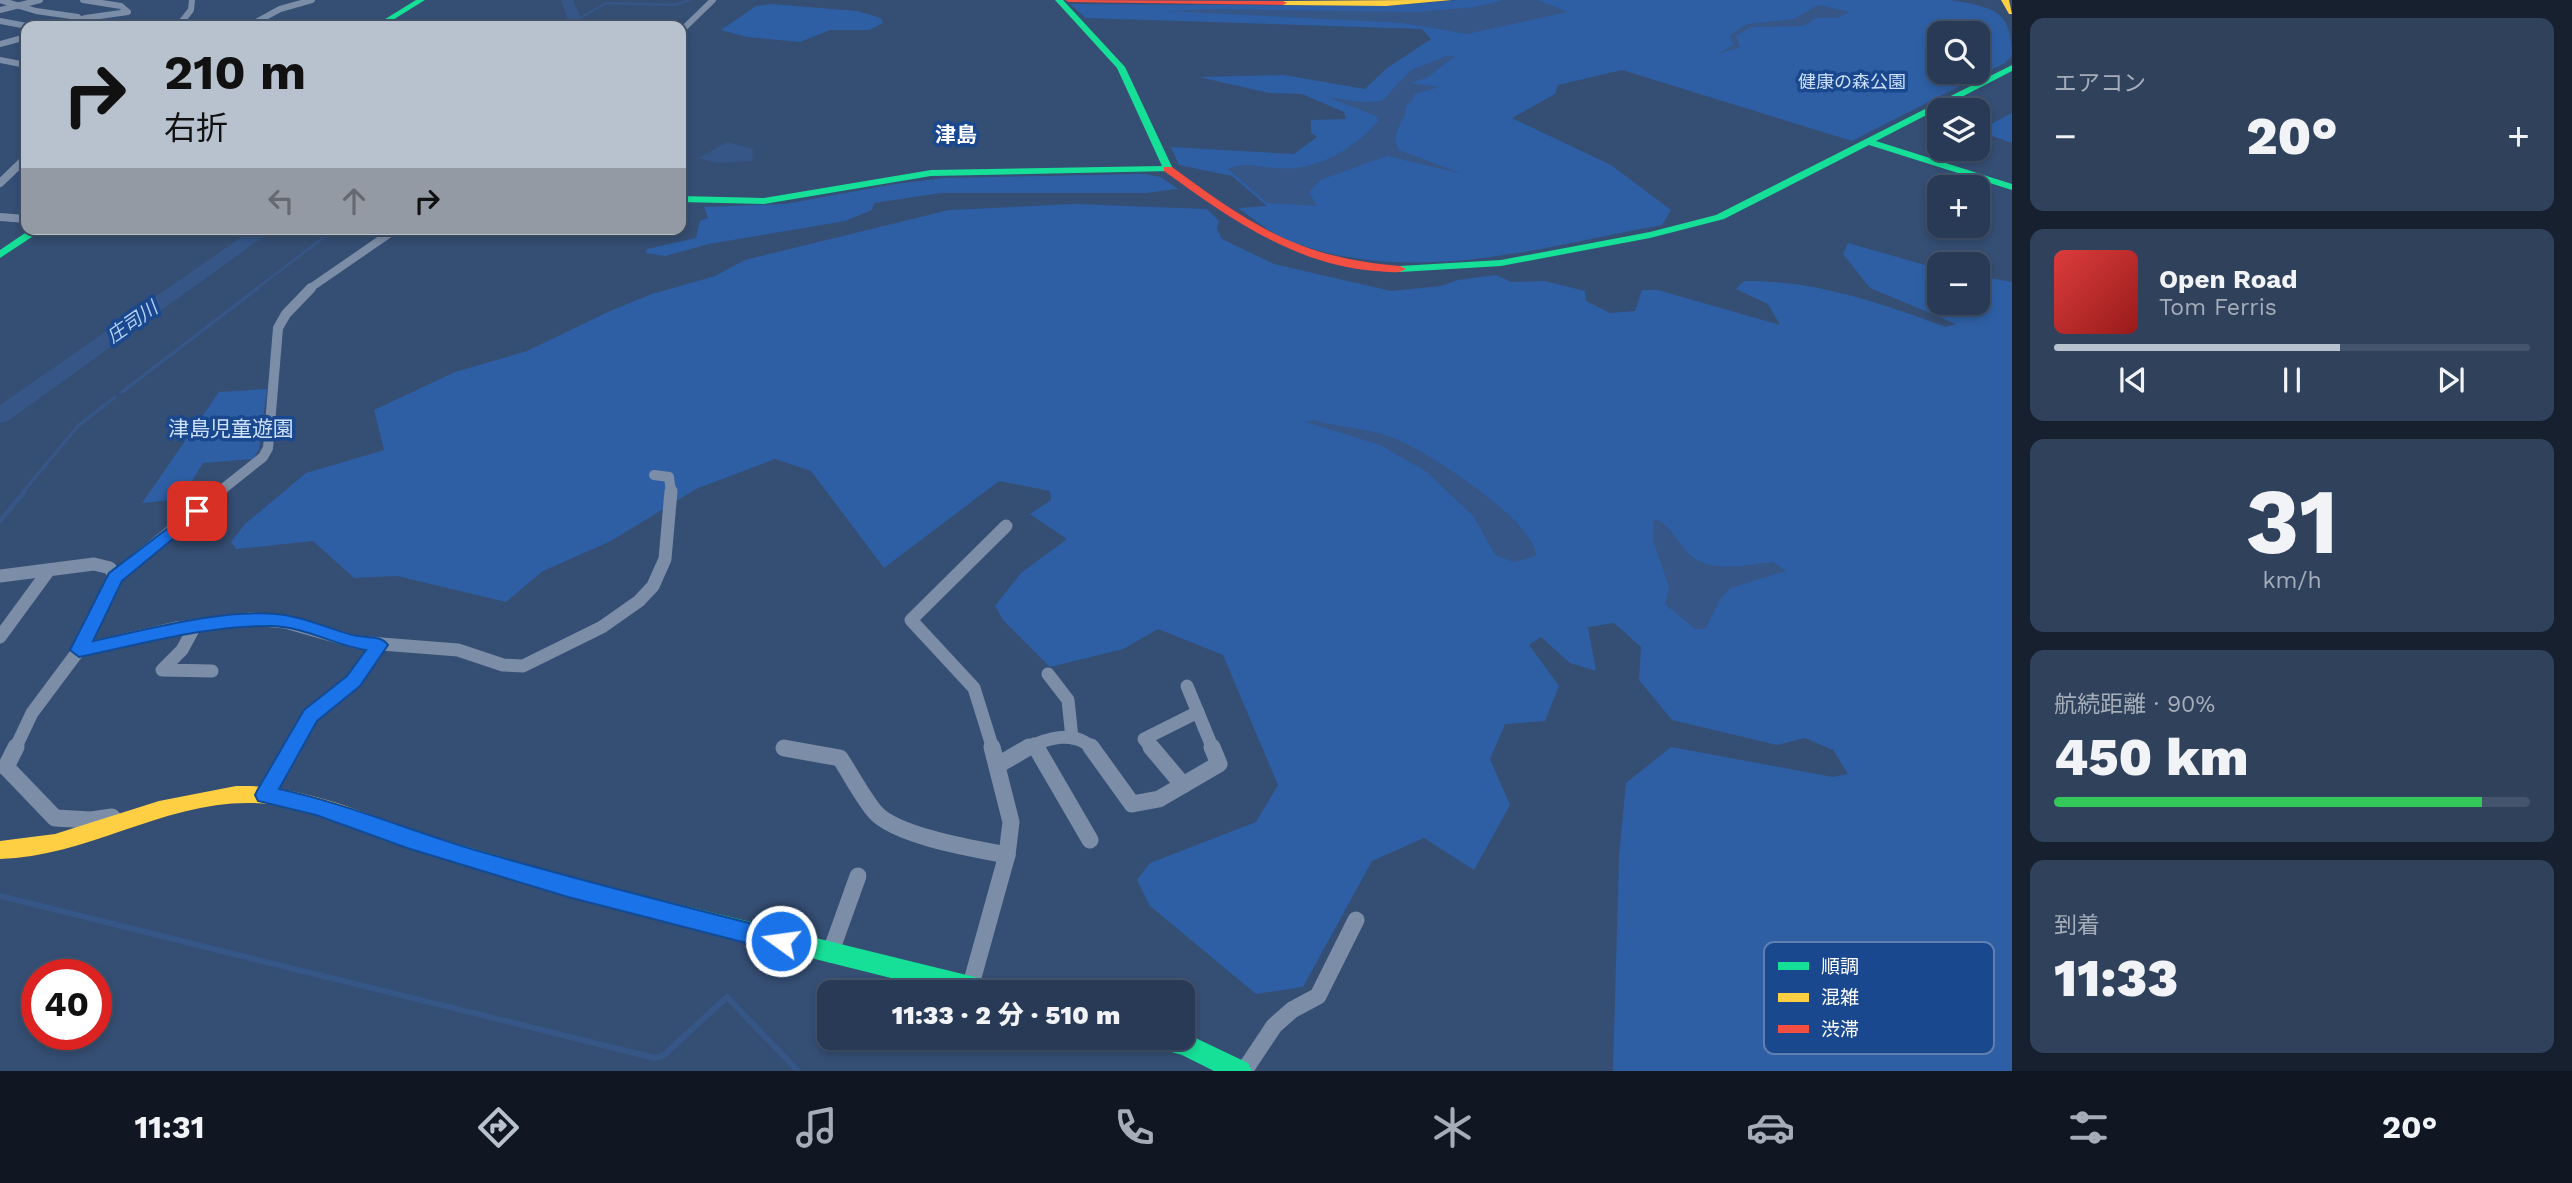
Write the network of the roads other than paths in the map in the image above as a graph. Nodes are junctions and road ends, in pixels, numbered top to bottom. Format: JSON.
{"nodes":[{"id":1,"x":0,"y":0,"type":"edge"},
{"id":2,"x":40,"y":0,"type":"edge"},
{"id":3,"x":83,"y":0,"type":"edge"},
{"id":4,"x":192,"y":0,"type":"edge"},
{"id":5,"x":312,"y":0,"type":"edge"},
{"id":6,"x":412,"y":0,"type":"edge"},
{"id":7,"x":421,"y":0,"type":"edge"},
{"id":8,"x":713,"y":0,"type":"edge"},
{"id":9,"x":1059,"y":0,"type":"edge"},
{"id":10,"x":1069,"y":0,"type":"edge"},
{"id":11,"x":1448,"y":0,"type":"edge"},
{"id":12,"x":2005,"y":0,"type":"edge"},
{"id":13,"x":15,"y":6,"type":"junction"},
{"id":14,"x":0,"y":10,"type":"edge"},
{"id":15,"x":2012,"y":12,"type":"edge"},
{"id":16,"x":85,"y":18,"type":"junction"},
{"id":17,"x":0,"y":21,"type":"edge"},
{"id":18,"x":75,"y":21,"type":"edge"},
{"id":19,"x":182,"y":21,"type":"edge"},
{"id":20,"x":258,"y":21,"type":"edge"},
{"id":21,"x":376,"y":21,"type":"edge"},
{"id":22,"x":386,"y":21,"type":"edge"},
{"id":23,"x":21,"y":25,"type":"edge"},
{"id":24,"x":686,"y":26,"type":"edge"},
{"id":25,"x":21,"y":38,"type":"edge"},
{"id":26,"x":0,"y":44,"type":"edge"},
{"id":27,"x":0,"y":60,"type":"edge"},
{"id":28,"x":21,"y":64,"type":"edge"},
{"id":29,"x":2012,"y":68,"type":"edge"},
{"id":30,"x":1869,"y":142,"type":"junction"},
{"id":31,"x":21,"y":163,"type":"edge"},
{"id":32,"x":1171,"y":171,"type":"junction"},
{"id":33,"x":0,"y":183,"type":"edge"},
{"id":34,"x":2012,"y":187,"type":"edge"},
{"id":35,"x":686,"y":199,"type":"edge"},
{"id":36,"x":0,"y":217,"type":"edge"},
{"id":37,"x":21,"y":219,"type":"edge"},
{"id":38,"x":21,"y":231,"type":"edge"},
{"id":39,"x":29,"y":235,"type":"edge"},
{"id":40,"x":387,"y":235,"type":"edge"},
{"id":41,"x":0,"y":244,"type":"edge"},
{"id":42,"x":0,"y":255,"type":"edge"},
{"id":43,"x":654,"y":475,"type":"dead end"},
{"id":44,"x":1006,"y":526,"type":"dead end"},
{"id":45,"x":49,"y":570,"type":"junction"},
{"id":46,"x":0,"y":576,"type":"edge"},
{"id":47,"x":115,"y":577,"type":"junction"},
{"id":48,"x":195,"y":626,"type":"junction"},
{"id":49,"x":0,"y":637,"type":"edge"},
{"id":50,"x":379,"y":645,"type":"junction"},
{"id":51,"x":79,"y":650,"type":"junction"},
{"id":52,"x":212,"y":670,"type":"dead end"},
{"id":53,"x":1048,"y":674,"type":"dead end"},
{"id":54,"x":1187,"y":686,"type":"dead end"},
{"id":55,"x":1198,"y":712,"type":"junction"},
{"id":56,"x":1072,"y":738,"type":"junction"},
{"id":57,"x":1034,"y":744,"type":"junction"},
{"id":58,"x":783,"y":748,"type":"dead end"},
{"id":59,"x":998,"y":765,"type":"junction"},
{"id":60,"x":3,"y":767,"type":"edge"},
{"id":61,"x":1183,"y":785,"type":"junction"},
{"id":62,"x":265,"y":795,"type":"junction"},
{"id":63,"x":143,"y":814,"type":"junction"},
{"id":64,"x":1090,"y":841,"type":"dead end"},
{"id":65,"x":0,"y":850,"type":"edge"},
{"id":66,"x":1007,"y":855,"type":"junction"},
{"id":67,"x":858,"y":876,"type":"dead end"},
{"id":68,"x":1356,"y":920,"type":"dead end"},
{"id":69,"x":831,"y":954,"type":"junction"},
{"id":70,"x":938,"y":980,"type":"edge"},
{"id":71,"x":973,"y":980,"type":"edge"},
{"id":72,"x":1195,"y":1049,"type":"edge"},
{"id":73,"x":1242,"y":1071,"type":"edge"}],
"edges":[{"from":1,"to":13,"type":"street"},
{"from":2,"to":13,"type":"street"},
{"from":3,"to":16,"type":"street"},
{"from":4,"to":19,"type":"street"},
{"from":5,"to":20,"type":"street"},
{"from":6,"to":21,"type":"street"},
{"from":7,"to":22,"type":"street"},
{"from":8,"to":24,"type":"street"},
{"from":9,"to":32,"type":"street"},
{"from":10,"to":11,"type":"street"},
{"from":12,"to":15,"type":"street"},
{"from":13,"to":14,"type":"street"},
{"from":13,"to":16,"type":"street"},
{"from":16,"to":18,"type":"street"},
{"from":17,"to":23,"type":"street"},
{"from":25,"to":26,"type":"street"},
{"from":27,"to":28,"type":"street"},
{"from":29,"to":30,"type":"street"},
{"from":30,"to":32,"type":"street"},
{"from":30,"to":34,"type":"street"},
{"from":31,"to":33,"type":"street"},
{"from":32,"to":35,"type":"street"},
{"from":36,"to":37,"type":"street"},
{"from":38,"to":41,"type":"street"},
{"from":39,"to":42,"type":"street"},
{"from":40,"to":47,"type":"street"},
{"from":43,"to":50,"type":"street"},
{"from":44,"to":59,"type":"street"},
{"from":45,"to":46,"type":"street"},
{"from":45,"to":47,"type":"street"},
{"from":45,"to":49,"type":"street"},
{"from":47,"to":51,"type":"street"},
{"from":48,"to":50,"type":"street"},
{"from":48,"to":51,"type":"street"},
{"from":48,"to":52,"type":"street"},
{"from":50,"to":62,"type":"street"},
{"from":51,"to":60,"type":"street"},
{"from":53,"to":56,"type":"street"},
{"from":54,"to":55,"type":"street"},
{"from":55,"to":61,"type":"street"},
{"from":55,"to":61,"type":"street"},
{"from":56,"to":57,"type":"street"},
{"from":56,"to":61,"type":"street"},
{"from":57,"to":59,"type":"street"},
{"from":57,"to":64,"type":"street"},
{"from":58,"to":66,"type":"street"},
{"from":59,"to":66,"type":"street"},
{"from":60,"to":63,"type":"street"},
{"from":62,"to":63,"type":"street"},
{"from":62,"to":69,"type":"street"},
{"from":63,"to":65,"type":"street"},
{"from":66,"to":71,"type":"street"},
{"from":67,"to":69,"type":"street"},
{"from":68,"to":73,"type":"street"},
{"from":69,"to":70,"type":"street"},
{"from":72,"to":73,"type":"street"}]}
